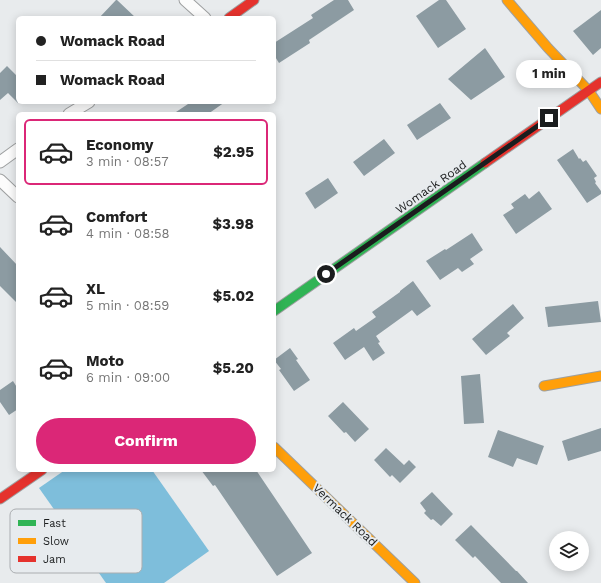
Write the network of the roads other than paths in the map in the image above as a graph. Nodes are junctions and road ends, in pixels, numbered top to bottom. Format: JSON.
{"nodes":[{"id":1,"x":185,"y":0,"type":"edge"},
{"id":2,"x":254,"y":0,"type":"edge"},
{"id":3,"x":507,"y":0,"type":"edge"},
{"id":4,"x":203,"y":16,"type":"edge"},
{"id":5,"x":232,"y":16,"type":"edge"},
{"id":6,"x":601,"y":82,"type":"edge"},
{"id":7,"x":589,"y":91,"type":"junction"},
{"id":8,"x":86,"y":104,"type":"edge"},
{"id":9,"x":601,"y":109,"type":"edge"},
{"id":10,"x":72,"y":112,"type":"edge"},
{"id":11,"x":16,"y":150,"type":"edge"},
{"id":12,"x":0,"y":162,"type":"edge"},
{"id":13,"x":0,"y":180,"type":"edge"},
{"id":14,"x":16,"y":195,"type":"edge"},
{"id":15,"x":276,"y":310,"type":"edge"},
{"id":16,"x":601,"y":376,"type":"edge"},
{"id":17,"x":544,"y":386,"type":"dead end"},
{"id":18,"x":276,"y":449,"type":"edge"},
{"id":19,"x":39,"y":472,"type":"edge"},
{"id":20,"x":0,"y":499,"type":"edge"},
{"id":21,"x":415,"y":583,"type":"edge"}],
"edges":[{"from":1,"to":4,"type":"street"},
{"from":2,"to":5,"type":"street"},
{"from":3,"to":7,"type":"street"},
{"from":6,"to":7,"type":"street","name":"Womack Road"},
{"from":7,"to":9,"type":"street"},
{"from":7,"to":15,"type":"street","name":"Womack Road"},
{"from":8,"to":10,"type":"street"},
{"from":11,"to":12,"type":"street"},
{"from":13,"to":14,"type":"street"},
{"from":16,"to":17,"type":"street"},
{"from":18,"to":21,"type":"street","name":"Vermack Road"},
{"from":19,"to":20,"type":"street"}]}
